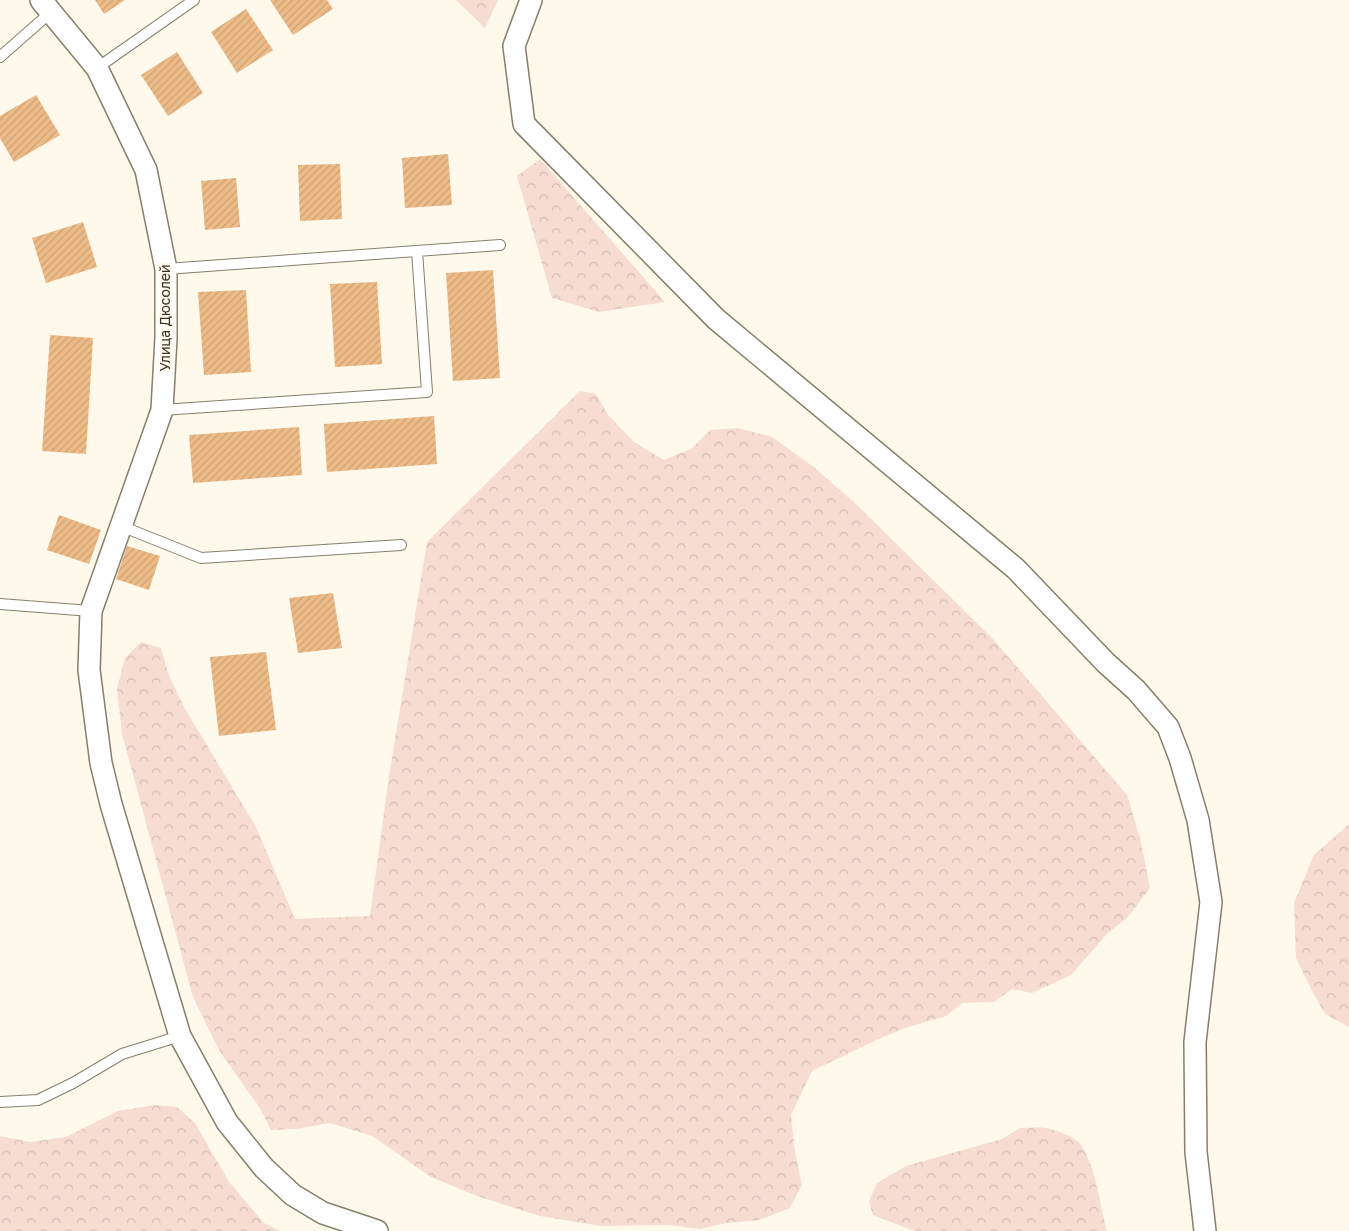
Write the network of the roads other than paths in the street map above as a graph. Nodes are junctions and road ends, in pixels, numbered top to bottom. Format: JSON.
{"nodes":[{"id":1,"x":194,"y":0,"type":"edge"},
{"id":2,"x":531,"y":0,"type":"edge"},
{"id":3,"x":46,"y":6,"type":"edge"},
{"id":4,"x":0,"y":57,"type":"edge"},
{"id":5,"x":97,"y":68,"type":"junction"},
{"id":6,"x":500,"y":245,"type":"dead end"},
{"id":7,"x":416,"y":251,"type":"junction"},
{"id":8,"x":166,"y":269,"type":"junction"},
{"id":9,"x":162,"y":410,"type":"junction"},
{"id":10,"x":118,"y":533,"type":"junction"},
{"id":11,"x":401,"y":544,"type":"dead end"},
{"id":12,"x":0,"y":604,"type":"edge"},
{"id":13,"x":91,"y":610,"type":"junction"},
{"id":14,"x":180,"y":1036,"type":"junction"},
{"id":15,"x":0,"y":1102,"type":"edge"},
{"id":16,"x":377,"y":1231,"type":"edge"},
{"id":17,"x":1205,"y":1231,"type":"edge"}],
"edges":[{"from":1,"to":5,"type":"lane"},
{"from":2,"to":17,"type":"street"},
{"from":3,"to":4,"type":"lane"},
{"from":3,"to":5,"type":"street","name":"Улица Дюсолей"},
{"from":5,"to":8,"type":"street","name":"Улица Дюсолей"},
{"from":6,"to":7,"type":"lane"},
{"from":7,"to":8,"type":"lane"},
{"from":7,"to":9,"type":"lane"},
{"from":8,"to":9,"type":"street","name":"Улица Дюсолей"},
{"from":9,"to":10,"type":"street","name":"Улица Дюсолей"},
{"from":10,"to":11,"type":"lane"},
{"from":10,"to":13,"type":"street","name":"Улица Дюсолей"},
{"from":12,"to":13,"type":"lane"},
{"from":13,"to":14,"type":"street","name":"Улица Дюсолей"},
{"from":14,"to":15,"type":"lane"},
{"from":14,"to":16,"type":"street","name":"Улица Дюсолей"}]}
